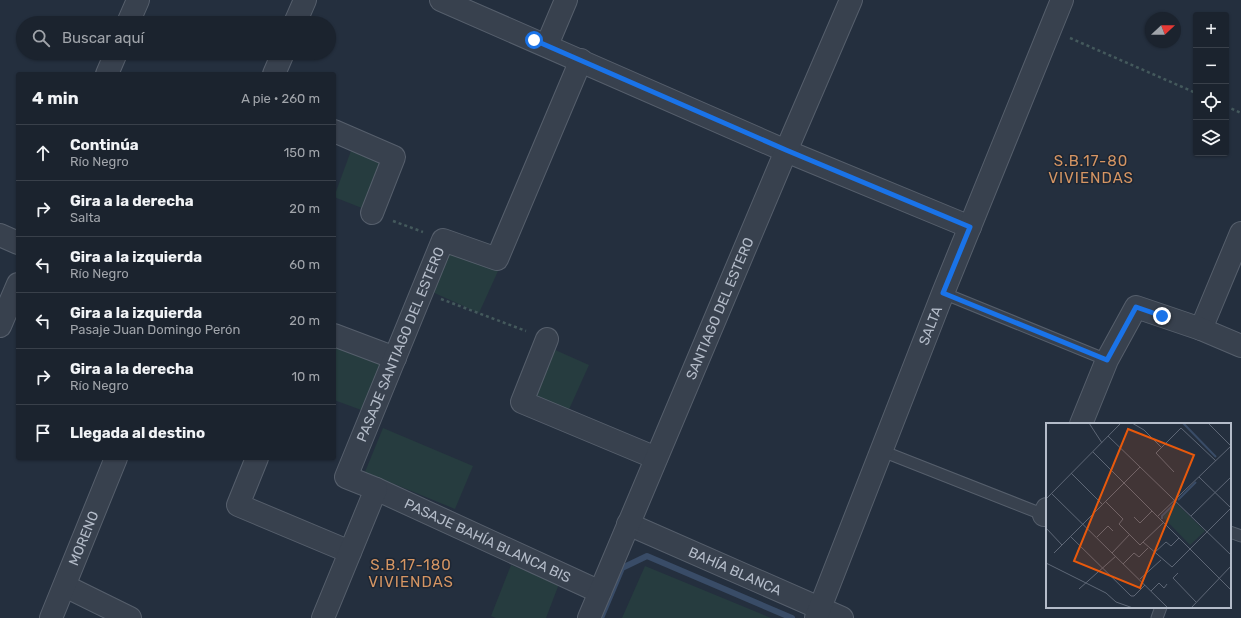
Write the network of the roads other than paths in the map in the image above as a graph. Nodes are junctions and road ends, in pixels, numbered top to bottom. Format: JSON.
{"nodes":[{"id":1,"x":138,"y":0,"type":"edge"},
{"id":2,"x":305,"y":0,"type":"edge"},
{"id":3,"x":441,"y":0,"type":"edge"},
{"id":4,"x":566,"y":0,"type":"edge"},
{"id":5,"x":851,"y":0,"type":"edge"},
{"id":6,"x":1062,"y":0,"type":"edge"},
{"id":7,"x":131,"y":16,"type":"edge"},
{"id":8,"x":298,"y":16,"type":"edge"},
{"id":9,"x":547,"y":45,"type":"junction"},
{"id":10,"x":113,"y":60,"type":"edge"},
{"id":11,"x":280,"y":60,"type":"edge"},
{"id":12,"x":581,"y":60,"type":"junction"},
{"id":13,"x":108,"y":72,"type":"edge"},
{"id":14,"x":275,"y":72,"type":"edge"},
{"id":15,"x":336,"y":132,"type":"edge"},
{"id":16,"x":786,"y":150,"type":"junction"},
{"id":17,"x":372,"y":213,"type":"road end"},
{"id":18,"x":970,"y":227,"type":"junction"},
{"id":19,"x":1241,"y":233,"type":"edge"},
{"id":20,"x":0,"y":235,"type":"edge"},
{"id":21,"x":16,"y":242,"type":"edge"},
{"id":22,"x":16,"y":289,"type":"edge"},
{"id":23,"x":943,"y":293,"type":"junction"},
{"id":24,"x":0,"y":326,"type":"edge"},
{"id":25,"x":1201,"y":329,"type":"junction"},
{"id":26,"x":336,"y":336,"type":"edge"},
{"id":27,"x":547,"y":339,"type":"road end"},
{"id":28,"x":1241,"y":346,"type":"edge"},
{"id":29,"x":395,"y":358,"type":"junction"},
{"id":30,"x":1107,"y":360,"type":"junction"},
{"id":31,"x":1081,"y":423,"type":"edge"},
{"id":32,"x":882,"y":451,"type":"junction"},
{"id":33,"x":656,"y":458,"type":"junction"},
{"id":34,"x":115,"y":460,"type":"edge"},
{"id":35,"x":256,"y":460,"type":"edge"},
{"id":36,"x":376,"y":489,"type":"junction"},
{"id":37,"x":1046,"y":513,"type":"edge"},
{"id":38,"x":628,"y":524,"type":"junction"},
{"id":39,"x":1231,"y":532,"type":"edge"},
{"id":40,"x":1241,"y":536,"type":"edge"},
{"id":41,"x":350,"y":552,"type":"junction"},
{"id":42,"x":64,"y":586,"type":"junction"},
{"id":43,"x":600,"y":592,"type":"junction"},
{"id":44,"x":1162,"y":608,"type":"edge"},
{"id":45,"x":818,"y":613,"type":"edge"},
{"id":46,"x":51,"y":618,"type":"edge"},
{"id":47,"x":130,"y":618,"type":"edge"},
{"id":48,"x":323,"y":618,"type":"edge"},
{"id":49,"x":589,"y":618,"type":"edge"},
{"id":50,"x":842,"y":618,"type":"edge"},
{"id":51,"x":1157,"y":618,"type":"edge"}],
"edges":[{"from":1,"to":7,"type":"street"},
{"from":2,"to":8,"type":"street"},
{"from":3,"to":9,"type":"street"},
{"from":4,"to":9,"type":"street"},
{"from":5,"to":16,"type":"street","name":"SANTIAGO DEL ESTERO"},
{"from":6,"to":18,"type":"street","name":"SALTA"},
{"from":9,"to":12,"type":"street"},
{"from":10,"to":13,"type":"street"},
{"from":11,"to":14,"type":"street"},
{"from":12,"to":16,"type":"street"},
{"from":12,"to":29,"type":"street","name":"PASAJE SANTIAGO DEL ESTERO"},
{"from":15,"to":17,"type":"street"},
{"from":16,"to":18,"type":"street"},
{"from":16,"to":33,"type":"street","name":"SANTIAGO DEL ESTERO"},
{"from":18,"to":23,"type":"street","name":"SALTA"},
{"from":19,"to":25,"type":"street"},
{"from":20,"to":21,"type":"street"},
{"from":22,"to":24,"type":"street"},
{"from":23,"to":30,"type":"lane"},
{"from":23,"to":32,"type":"street","name":"SALTA"},
{"from":25,"to":28,"type":"street"},
{"from":25,"to":30,"type":"street"},
{"from":26,"to":29,"type":"street"},
{"from":27,"to":33,"type":"street"},
{"from":29,"to":36,"type":"street","name":"PASAJE SANTIAGO DEL ESTERO"},
{"from":30,"to":31,"type":"street"},
{"from":32,"to":37,"type":"lane"},
{"from":32,"to":45,"type":"street","name":"SALTA"},
{"from":33,"to":38,"type":"street","name":"SANTIAGO DEL ESTERO"},
{"from":34,"to":42,"type":"street","name":"MORENO"},
{"from":35,"to":41,"type":"street"},
{"from":36,"to":41,"type":"street"},
{"from":36,"to":43,"type":"street","name":"PASAJE BAHÍA BLANCA BIS"},
{"from":38,"to":43,"type":"street","name":"SANTIAGO DEL ESTERO"},
{"from":38,"to":45,"type":"street","name":"BAHÍA BLANCA"},
{"from":39,"to":40,"type":"lane"},
{"from":41,"to":48,"type":"street"},
{"from":42,"to":46,"type":"street","name":"MORENO"},
{"from":42,"to":47,"type":"street"},
{"from":43,"to":49,"type":"street","name":"SANTIAGO DEL ESTERO"},
{"from":44,"to":51,"type":"lane"},
{"from":45,"to":50,"type":"street","name":"BAHÍA BLANCA"}]}
